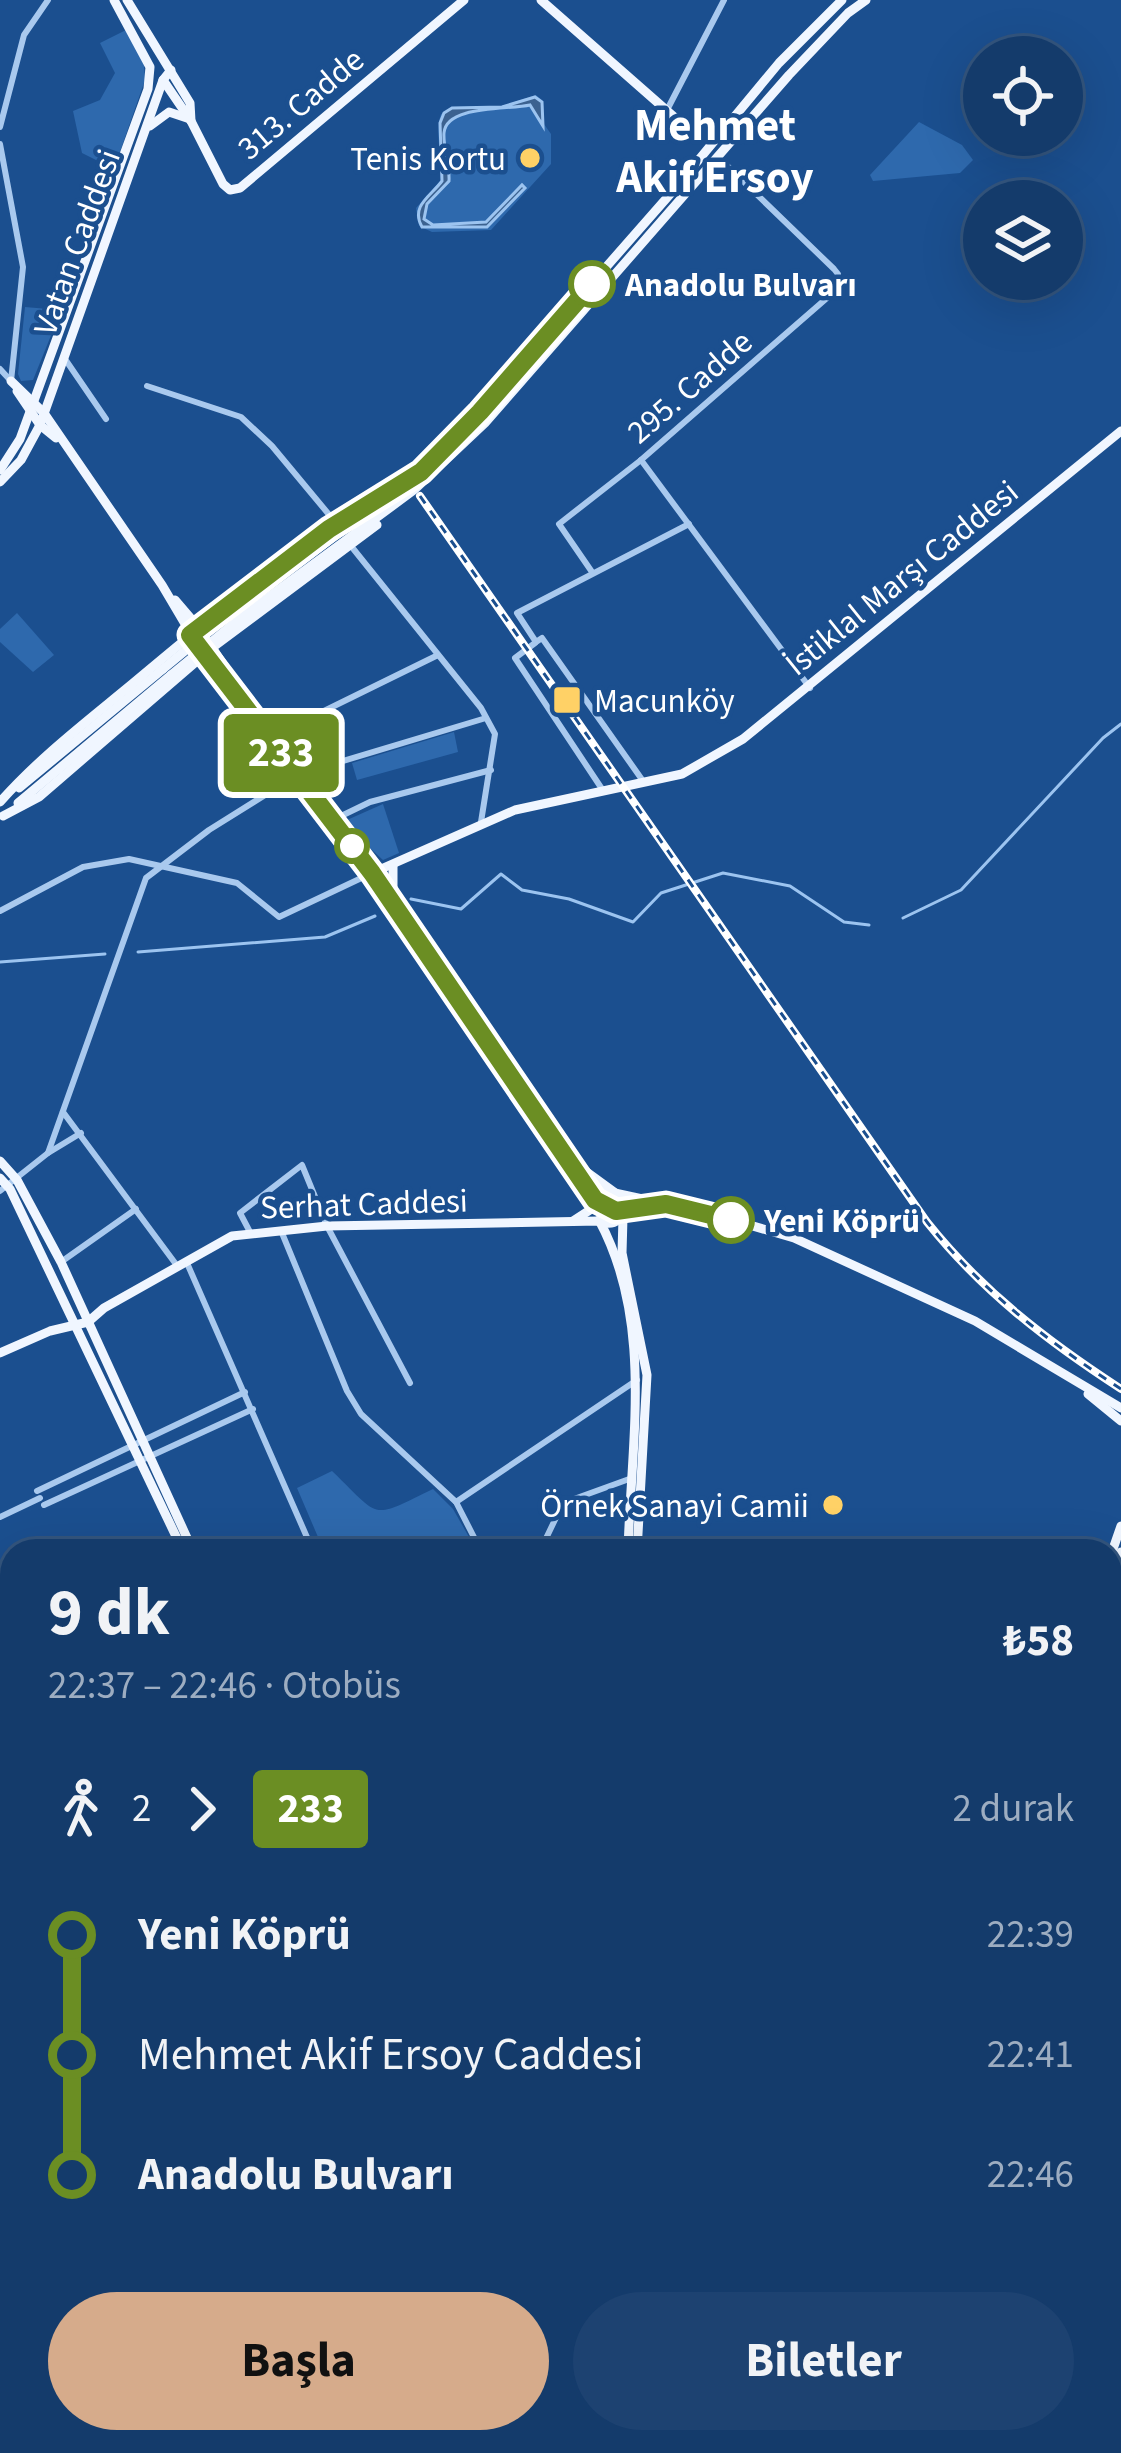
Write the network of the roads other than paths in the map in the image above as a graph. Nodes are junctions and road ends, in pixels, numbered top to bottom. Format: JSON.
{"nodes":[{"id":1,"x":114,"y":0,"type":"edge"},
{"id":2,"x":127,"y":0,"type":"edge"},
{"id":3,"x":464,"y":0,"type":"edge"},
{"id":4,"x":546,"y":0,"type":"edge"},
{"id":5,"x":724,"y":0,"type":"edge"},
{"id":6,"x":842,"y":0,"type":"edge"},
{"id":7,"x":866,"y":0,"type":"edge"},
{"id":8,"x":45,"y":1,"type":"edge"},
{"id":9,"x":150,"y":70,"type":"junction"},
{"id":10,"x":166,"y":70,"type":"junction"},
{"id":11,"x":667,"y":110,"type":"junction"},
{"id":12,"x":191,"y":121,"type":"junction"},
{"id":13,"x":0,"y":127,"type":"edge"},
{"id":14,"x":147,"y":129,"type":"junction"},
{"id":15,"x":698,"y":138,"type":"junction"},
{"id":16,"x":717,"y":138,"type":"junction"},
{"id":17,"x":0,"y":144,"type":"edge"},
{"id":18,"x":718,"y":158,"type":"junction"},
{"id":19,"x":699,"y":160,"type":"junction"},
{"id":20,"x":63,"y":356,"type":"junction"},
{"id":21,"x":0,"y":370,"type":"edge"},
{"id":22,"x":40,"y":382,"type":"junction"},
{"id":23,"x":15,"y":384,"type":"junction"},
{"id":24,"x":147,"y":386,"type":"dead end"},
{"id":25,"x":32,"y":405,"type":"junction"},
{"id":26,"x":42,"y":419,"type":"junction"},
{"id":27,"x":106,"y":419,"type":"dead end"},
{"id":28,"x":1121,"y":431,"type":"edge"},
{"id":29,"x":641,"y":460,"type":"junction"},
{"id":30,"x":0,"y":470,"type":"edge"},
{"id":31,"x":0,"y":482,"type":"edge"},
{"id":32,"x":410,"y":486,"type":"junction"},
{"id":33,"x":337,"y":524,"type":"junction"},
{"id":34,"x":688,"y":524,"type":"junction"},
{"id":35,"x":350,"y":544,"type":"junction"},
{"id":36,"x":592,"y":572,"type":"junction"},
{"id":37,"x":215,"y":615,"type":"junction"},
{"id":38,"x":195,"y":632,"type":"junction"},
{"id":39,"x":232,"y":633,"type":"junction"},
{"id":40,"x":536,"y":642,"type":"junction"},
{"id":41,"x":208,"y":652,"type":"junction"},
{"id":42,"x":438,"y":655,"type":"junction"},
{"id":43,"x":169,"y":670,"type":"junction"},
{"id":44,"x":810,"y":688,"type":"junction"},
{"id":45,"x":486,"y":718,"type":"junction"},
{"id":46,"x":275,"y":735,"type":"junction"},
{"id":47,"x":491,"y":770,"type":"junction"},
{"id":48,"x":300,"y":774,"type":"junction"},
{"id":49,"x":644,"y":781,"type":"junction"},
{"id":50,"x":602,"y":789,"type":"junction"},
{"id":51,"x":0,"y":802,"type":"edge"},
{"id":52,"x":2,"y":817,"type":"edge"},
{"id":53,"x":338,"y":818,"type":"junction"},
{"id":54,"x":481,"y":822,"type":"junction"},
{"id":55,"x":162,"y":864,"type":"junction"},
{"id":56,"x":383,"y":874,"type":"junction"},
{"id":57,"x":0,"y":911,"type":"edge"},
{"id":58,"x":62,"y":1112,"type":"junction"},
{"id":59,"x":81,"y":1133,"type":"junction"},
{"id":60,"x":48,"y":1153,"type":"junction"},
{"id":61,"x":0,"y":1161,"type":"edge"},
{"id":62,"x":6,"y":1184,"type":"edge"},
{"id":63,"x":618,"y":1195,"type":"junction"},
{"id":64,"x":594,"y":1204,"type":"junction"},
{"id":65,"x":666,"y":1204,"type":"junction"},
{"id":66,"x":136,"y":1209,"type":"junction"},
{"id":67,"x":624,"y":1212,"type":"junction"},
{"id":68,"x":573,"y":1221,"type":"junction"},
{"id":69,"x":599,"y":1221,"type":"junction"},
{"id":70,"x":327,"y":1226,"type":"junction"},
{"id":71,"x":280,"y":1229,"type":"junction"},
{"id":72,"x":250,"y":1233,"type":"junction"},
{"id":73,"x":619,"y":1257,"type":"junction"},
{"id":74,"x":61,"y":1262,"type":"junction"},
{"id":75,"x":182,"y":1265,"type":"junction"},
{"id":76,"x":104,"y":1307,"type":"junction"},
{"id":77,"x":77,"y":1312,"type":"junction"},
{"id":78,"x":83,"y":1324,"type":"junction"},
{"id":79,"x":50,"y":1331,"type":"junction"},
{"id":80,"x":0,"y":1353,"type":"edge"},
{"id":81,"x":1055,"y":1369,"type":"junction"},
{"id":82,"x":642,"y":1378,"type":"junction"},
{"id":83,"x":410,"y":1383,"type":"dead end"},
{"id":84,"x":245,"y":1392,"type":"junction"},
{"id":85,"x":1121,"y":1408,"type":"edge"},
{"id":86,"x":253,"y":1409,"type":"junction"},
{"id":87,"x":1121,"y":1420,"type":"edge"},
{"id":88,"x":138,"y":1443,"type":"junction"},
{"id":89,"x":145,"y":1459,"type":"junction"},
{"id":90,"x":636,"y":1478,"type":"junction"},
{"id":91,"x":40,"y":1498,"type":"junction"},
{"id":92,"x":456,"y":1502,"type":"junction"},
{"id":93,"x":0,"y":1517,"type":"edge"},
{"id":94,"x":178,"y":1539,"type":"edge"},
{"id":95,"x":187,"y":1539,"type":"edge"},
{"id":96,"x":308,"y":1539,"type":"edge"},
{"id":97,"x":475,"y":1539,"type":"edge"},
{"id":98,"x":546,"y":1539,"type":"edge"},
{"id":99,"x":633,"y":1539,"type":"edge"}],
"edges":[{"from":1,"to":9,"type":"main road"},
{"from":2,"to":10,"type":"main road"},
{"from":3,"to":12,"type":"main road","name":"313. Cadde"},
{"from":4,"to":11,"type":"main road"},
{"from":5,"to":11,"type":"street"},
{"from":6,"to":16,"type":"main road"},
{"from":7,"to":18,"type":"main road"},
{"from":8,"to":13,"type":"street"},
{"from":9,"to":10,"type":"main road"},
{"from":9,"to":10,"type":"main road"},
{"from":9,"to":22,"type":"main road","name":"Vatan Caddesi"},
{"from":10,"to":12,"type":"main road","name":"313. Cadde"},
{"from":10,"to":14,"type":"main road","name":"Vatan Caddesi"},
{"from":11,"to":15,"type":"main road"},
{"from":12,"to":14,"type":"main road"},
{"from":14,"to":20,"type":"main road","name":"Vatan Caddesi"},
{"from":15,"to":16,"type":"main road"},
{"from":15,"to":19,"type":"main road"},
{"from":16,"to":19,"type":"main road"},
{"from":17,"to":23,"type":"street"},
{"from":18,"to":29,"type":"street","name":"295. Cadde"},
{"from":18,"to":32,"type":"main road"},
{"from":19,"to":32,"type":"main road"},
{"from":20,"to":26,"type":"main road","name":"Vatan Caddesi"},
{"from":20,"to":27,"type":"street"},
{"from":21,"to":23,"type":"street"},
{"from":22,"to":23,"type":"main road"},
{"from":22,"to":25,"type":"main road","name":"Vatan Caddesi"},
{"from":23,"to":25,"type":"main road"},
{"from":24,"to":33,"type":"street"},
{"from":25,"to":26,"type":"main road"},
{"from":25,"to":30,"type":"main road","name":"Vatan Caddesi"},
{"from":26,"to":31,"type":"main road","name":"Vatan Caddesi"},
{"from":26,"to":38,"type":"main road"},
{"from":28,"to":44,"type":"main road","name":"İstiklal Marşı Caddesi"},
{"from":29,"to":34,"type":"street"},
{"from":29,"to":36,"type":"street","name":"295. Cadde"},
{"from":32,"to":33,"type":"main road"},
{"from":32,"to":35,"type":"main road"},
{"from":32,"to":43,"type":"main road","bridge":true},
{"from":33,"to":37,"type":"main road"},
{"from":34,"to":36,"type":"street"},
{"from":34,"to":44,"type":"street"},
{"from":35,"to":39,"type":"main road"},
{"from":35,"to":42,"type":"street"},
{"from":36,"to":40,"type":"street"},
{"from":37,"to":38,"type":"main road"},
{"from":37,"to":39,"type":"main road"},
{"from":38,"to":41,"type":"main road"},
{"from":38,"to":43,"type":"main road"},
{"from":39,"to":41,"type":"main road"},
{"from":40,"to":49,"type":"street"},
{"from":40,"to":50,"type":"street"},
{"from":41,"to":43,"type":"main road"},
{"from":41,"to":46,"type":"main road"},
{"from":41,"to":48,"type":"main road"},
{"from":42,"to":45,"type":"street"},
{"from":42,"to":46,"type":"street"},
{"from":43,"to":51,"type":"main road"},
{"from":43,"to":52,"type":"main road"},
{"from":44,"to":49,"type":"main road","name":"İstiklal Marşı Caddesi"},
{"from":45,"to":47,"type":"street"},
{"from":45,"to":48,"type":"street"},
{"from":46,"to":48,"type":"main road"},
{"from":47,"to":53,"type":"street"},
{"from":47,"to":54,"type":"street"},
{"from":48,"to":53,"type":"main road"},
{"from":48,"to":55,"type":"street"},
{"from":48,"to":56,"type":"main road"},
{"from":49,"to":50,"type":"main road","name":"İstiklal Marşı Caddesi"},
{"from":50,"to":54,"type":"main road","name":"İstiklal Marşı Caddesi"},
{"from":53,"to":56,"type":"main road"},
{"from":54,"to":56,"type":"main road","name":"İstiklal Marşı Caddesi"},
{"from":55,"to":56,"type":"street"},
{"from":55,"to":57,"type":"street"},
{"from":55,"to":58,"type":"street"},
{"from":56,"to":63,"type":"main road"},
{"from":56,"to":64,"type":"main road"},
{"from":58,"to":59,"type":"street"},
{"from":58,"to":60,"type":"street"},
{"from":59,"to":60,"type":"street"},
{"from":59,"to":66,"type":"street"},
{"from":60,"to":62,"type":"street"},
{"from":61,"to":62,"type":"main road"},
{"from":62,"to":74,"type":"main road"},
{"from":62,"to":77,"type":"main road"},
{"from":63,"to":64,"type":"main road"},
{"from":63,"to":65,"type":"main road"},
{"from":63,"to":67,"type":"main road"},
{"from":64,"to":67,"type":"main road"},
{"from":64,"to":68,"type":"main road"},
{"from":64,"to":69,"type":"main road"},
{"from":65,"to":67,"type":"main road","name":"Serhat Caddesi"},
{"from":65,"to":81,"type":"main road"},
{"from":66,"to":74,"type":"street"},
{"from":66,"to":75,"type":"street"},
{"from":67,"to":69,"type":"main road","name":"Serhat Caddesi"},
{"from":67,"to":73,"type":"main road"},
{"from":68,"to":69,"type":"main road","name":"Serhat Caddesi"},
{"from":68,"to":70,"type":"main road","name":"Serhat Caddesi"},
{"from":69,"to":73,"type":"main road"},
{"from":70,"to":71,"type":"main road","name":"Serhat Caddesi"},
{"from":70,"to":72,"type":"street"},
{"from":70,"to":83,"type":"street"},
{"from":71,"to":72,"type":"main road","name":"Serhat Caddesi"},
{"from":71,"to":92,"type":"street"},
{"from":72,"to":75,"type":"main road","name":"Serhat Caddesi"},
{"from":73,"to":82,"type":"main road"},
{"from":74,"to":77,"type":"main road"},
{"from":75,"to":76,"type":"main road","name":"Serhat Caddesi"},
{"from":75,"to":84,"type":"street"},
{"from":76,"to":77,"type":"main road","name":"Serhat Caddesi"},
{"from":76,"to":78,"type":"main road","name":"Serhat Caddesi"},
{"from":77,"to":78,"type":"main road"},
{"from":77,"to":79,"type":"main road","name":"Serhat Caddesi"},
{"from":78,"to":79,"type":"main road","name":"Serhat Caddesi"},
{"from":78,"to":88,"type":"main road"},
{"from":79,"to":80,"type":"main road","name":"Serhat Caddesi"},
{"from":81,"to":85,"type":"main road"},
{"from":81,"to":87,"type":"main road"},
{"from":82,"to":90,"type":"main road"},
{"from":82,"to":92,"type":"street"},
{"from":84,"to":86,"type":"street"},
{"from":84,"to":88,"type":"street"},
{"from":86,"to":89,"type":"street"},
{"from":86,"to":96,"type":"street"},
{"from":88,"to":89,"type":"main road"},
{"from":88,"to":91,"type":"street"},
{"from":89,"to":91,"type":"street"},
{"from":89,"to":94,"type":"main road"},
{"from":89,"to":95,"type":"main road"},
{"from":90,"to":98,"type":"street"},
{"from":90,"to":99,"type":"main road"},
{"from":91,"to":93,"type":"street"},
{"from":92,"to":97,"type":"street"}]}
